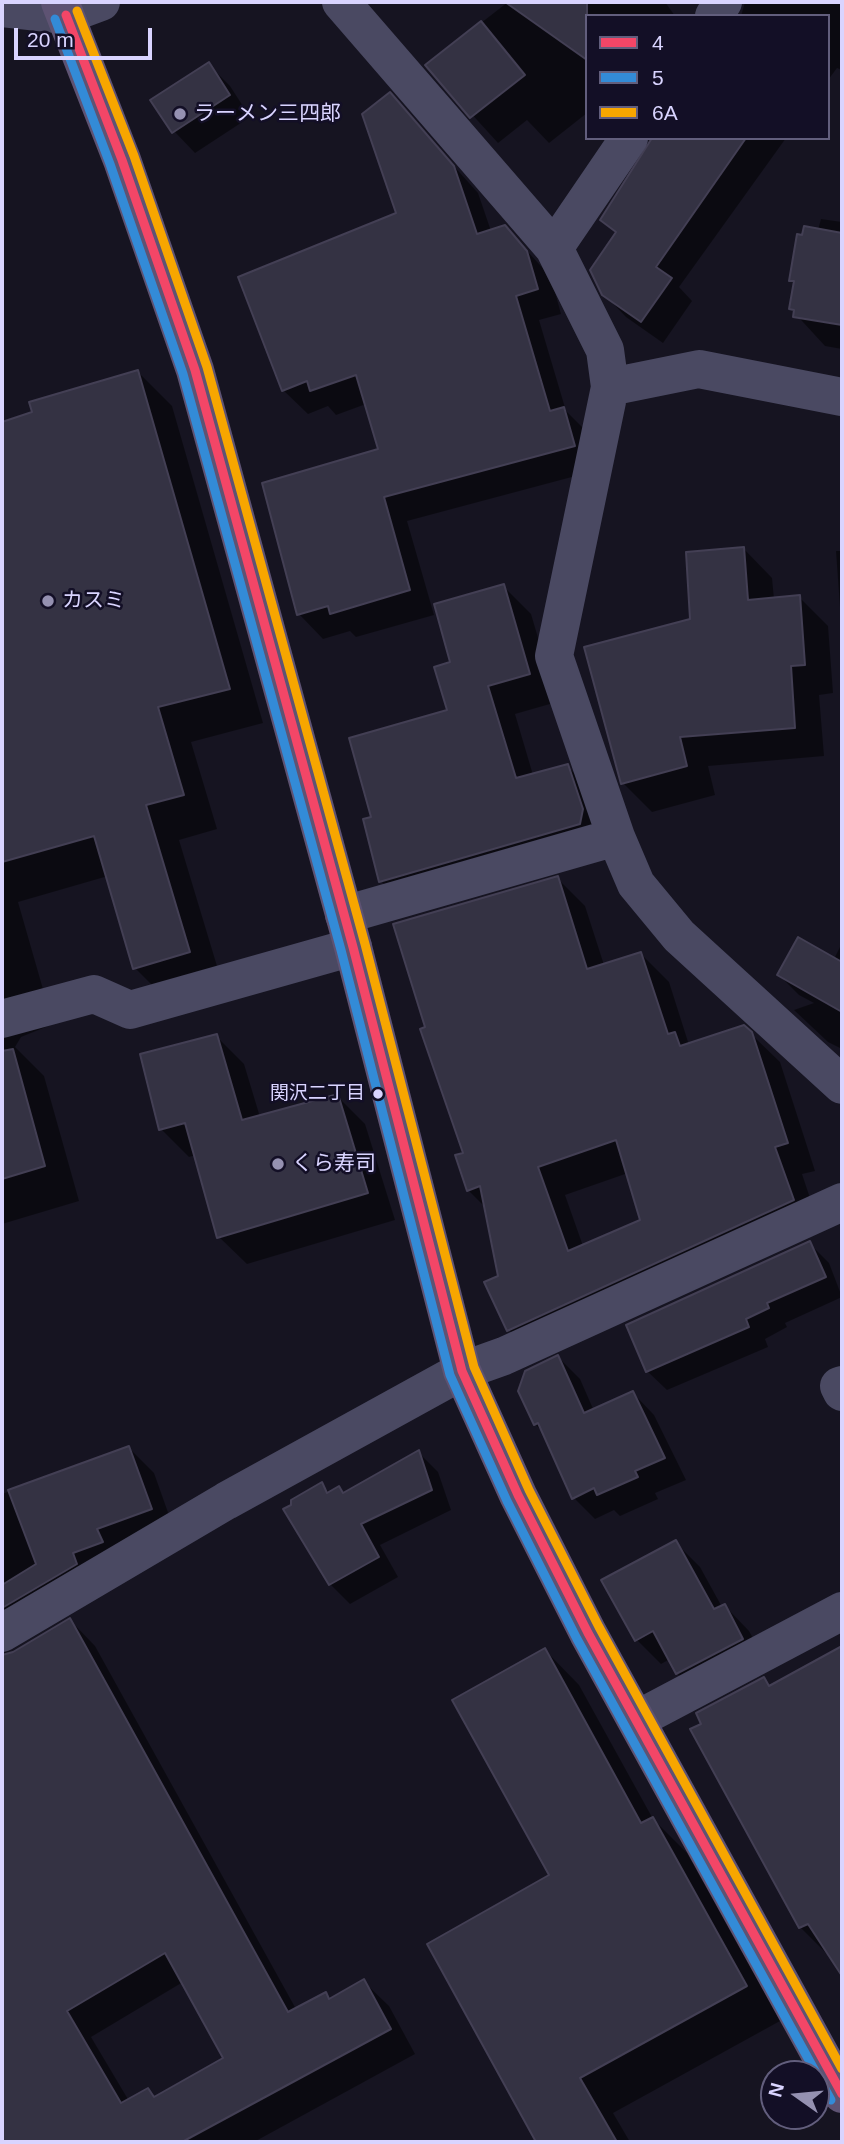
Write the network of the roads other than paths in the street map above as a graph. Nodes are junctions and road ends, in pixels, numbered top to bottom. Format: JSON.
{"nodes":[{"id":1,"x":101,"y":2,"type":"edge"},
{"id":2,"x":341,"y":2,"type":"edge"},
{"id":3,"x":2,"y":8,"type":"edge"},
{"id":4,"x":63,"y":9,"type":"edge"},
{"id":5,"x":628,"y":140,"type":"edge"},
{"id":6,"x":554,"y":248,"type":"junction"},
{"id":7,"x":610,"y":387,"type":"junction"},
{"id":8,"x":842,"y":397,"type":"edge"},
{"id":9,"x":616,"y":836,"type":"junction"},
{"id":10,"x":349,"y":931,"type":"junction"},
{"id":11,"x":2,"y":1019,"type":"edge"},
{"id":12,"x":842,"y":1085,"type":"edge"},
{"id":13,"x":842,"y":1202,"type":"edge"},
{"id":14,"x":462,"y":1371,"type":"junction"},
{"id":15,"x":842,"y":1385,"type":"edge"},
{"id":16,"x":842,"y":1392,"type":"edge"},
{"id":17,"x":842,"y":1611,"type":"edge"},
{"id":18,"x":2,"y":1633,"type":"edge"},
{"id":19,"x":638,"y":1719,"type":"junction"},
{"id":20,"x":842,"y":2094,"type":"edge"}],
"edges":[{"from":1,"to":4,"type":"street"},
{"from":2,"to":6,"type":"street"},
{"from":3,"to":4,"type":"street"},
{"from":4,"to":10,"type":"main road"},
{"from":5,"to":6,"type":"street"},
{"from":6,"to":7,"type":"street"},
{"from":7,"to":8,"type":"street"},
{"from":7,"to":9,"type":"street"},
{"from":9,"to":10,"type":"street"},
{"from":9,"to":12,"type":"street"},
{"from":10,"to":11,"type":"street"},
{"from":10,"to":14,"type":"main road"},
{"from":13,"to":14,"type":"street"},
{"from":14,"to":18,"type":"street"},
{"from":14,"to":19,"type":"main road"},
{"from":15,"to":16,"type":"street"},
{"from":17,"to":19,"type":"street"},
{"from":19,"to":20,"type":"main road"}]}
